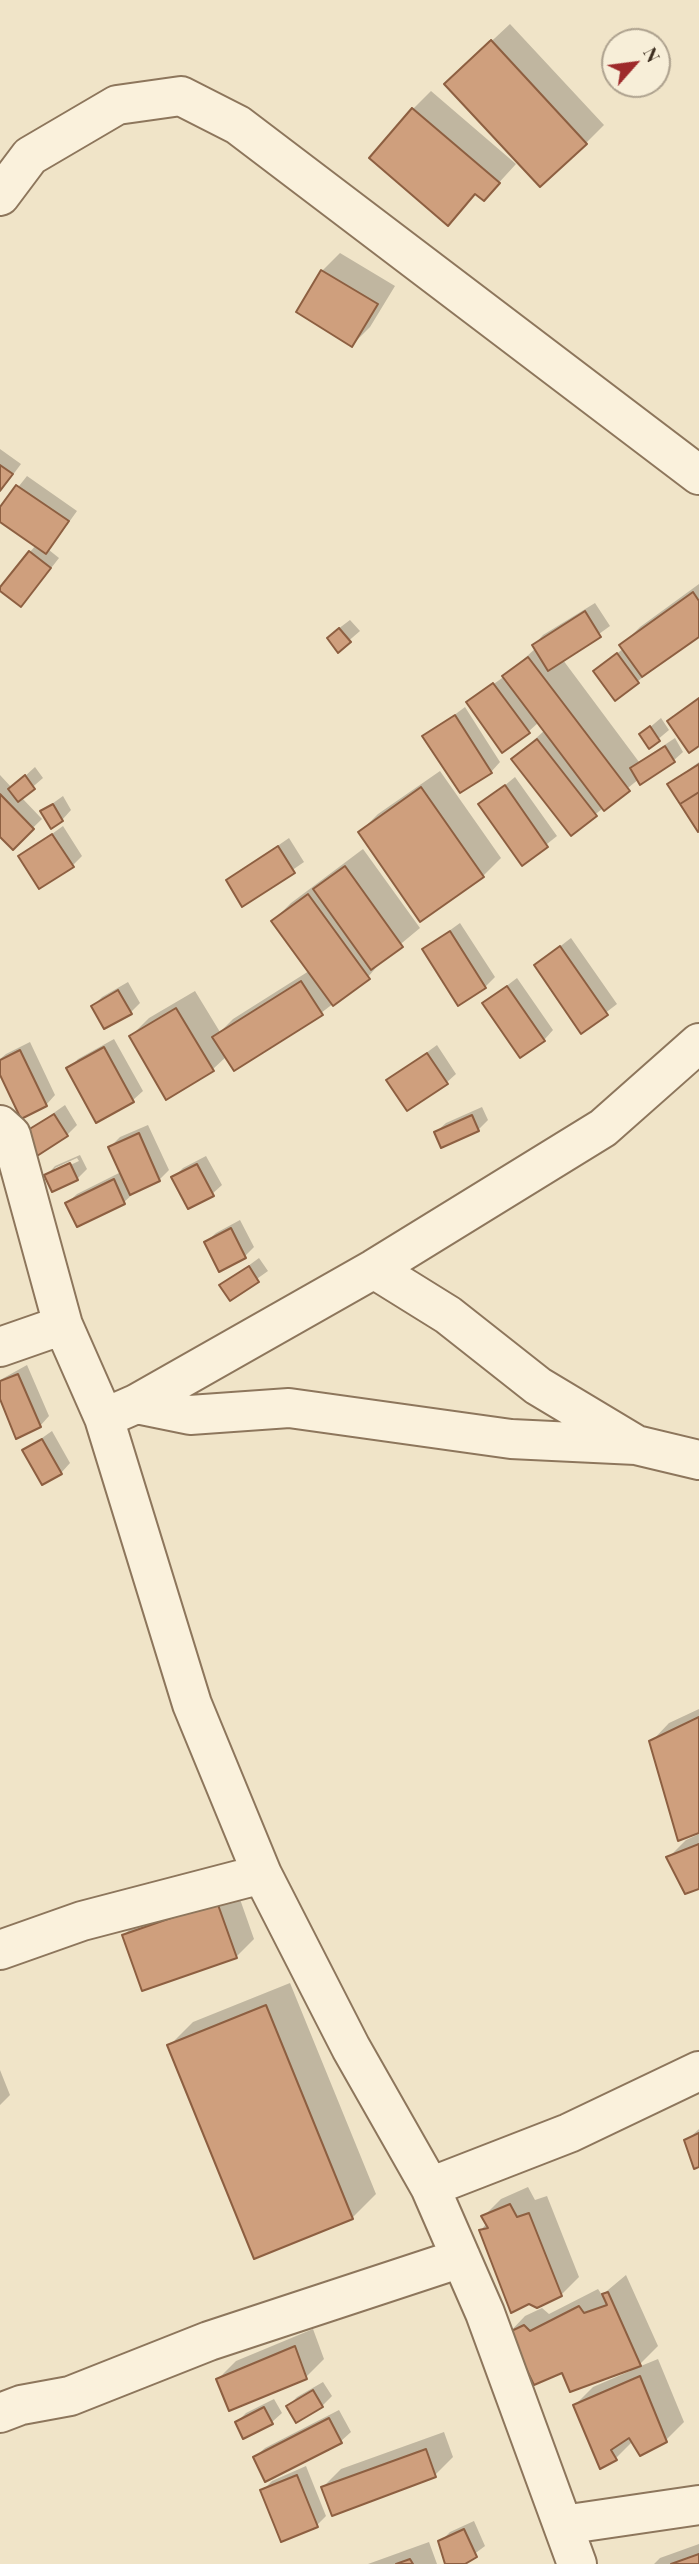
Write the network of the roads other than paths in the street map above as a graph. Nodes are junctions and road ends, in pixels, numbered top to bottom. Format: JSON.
{"nodes":[{"id":1,"x":0,"y":197,"type":"edge"},
{"id":2,"x":699,"y":475,"type":"edge"},
{"id":3,"x":699,"y":1043,"type":"edge"},
{"id":4,"x":0,"y":1125,"type":"edge"},
{"id":5,"x":374,"y":1269,"type":"junction"},
{"id":6,"x":63,"y":1325,"type":"junction"},
{"id":7,"x":0,"y":1346,"type":"edge"},
{"id":8,"x":120,"y":1411,"type":"junction"},
{"id":9,"x":636,"y":1445,"type":"junction"},
{"id":10,"x":699,"y":1460,"type":"edge"},
{"id":11,"x":262,"y":1874,"type":"junction"},
{"id":12,"x":0,"y":1950,"type":"edge"},
{"id":13,"x":699,"y":2071,"type":"edge"},
{"id":14,"x":430,"y":2187,"type":"junction"},
{"id":15,"x":461,"y":2258,"type":"junction"},
{"id":16,"x":0,"y":2413,"type":"edge"},
{"id":17,"x":699,"y":2505,"type":"edge"},
{"id":18,"x":563,"y":2525,"type":"junction"},
{"id":19,"x":577,"y":2564,"type":"edge"}],
"edges":[{"from":1,"to":2,"type":"street"},
{"from":3,"to":5,"type":"street"},
{"from":4,"to":6,"type":"street"},
{"from":5,"to":8,"type":"street"},
{"from":5,"to":9,"type":"street"},
{"from":6,"to":7,"type":"street"},
{"from":6,"to":8,"type":"street"},
{"from":8,"to":9,"type":"street"},
{"from":8,"to":11,"type":"street"},
{"from":9,"to":10,"type":"street"},
{"from":11,"to":12,"type":"street"},
{"from":11,"to":14,"type":"street"},
{"from":13,"to":14,"type":"street"},
{"from":14,"to":15,"type":"street"},
{"from":15,"to":16,"type":"street"},
{"from":15,"to":18,"type":"street"},
{"from":17,"to":18,"type":"street"},
{"from":18,"to":19,"type":"street"}]}
